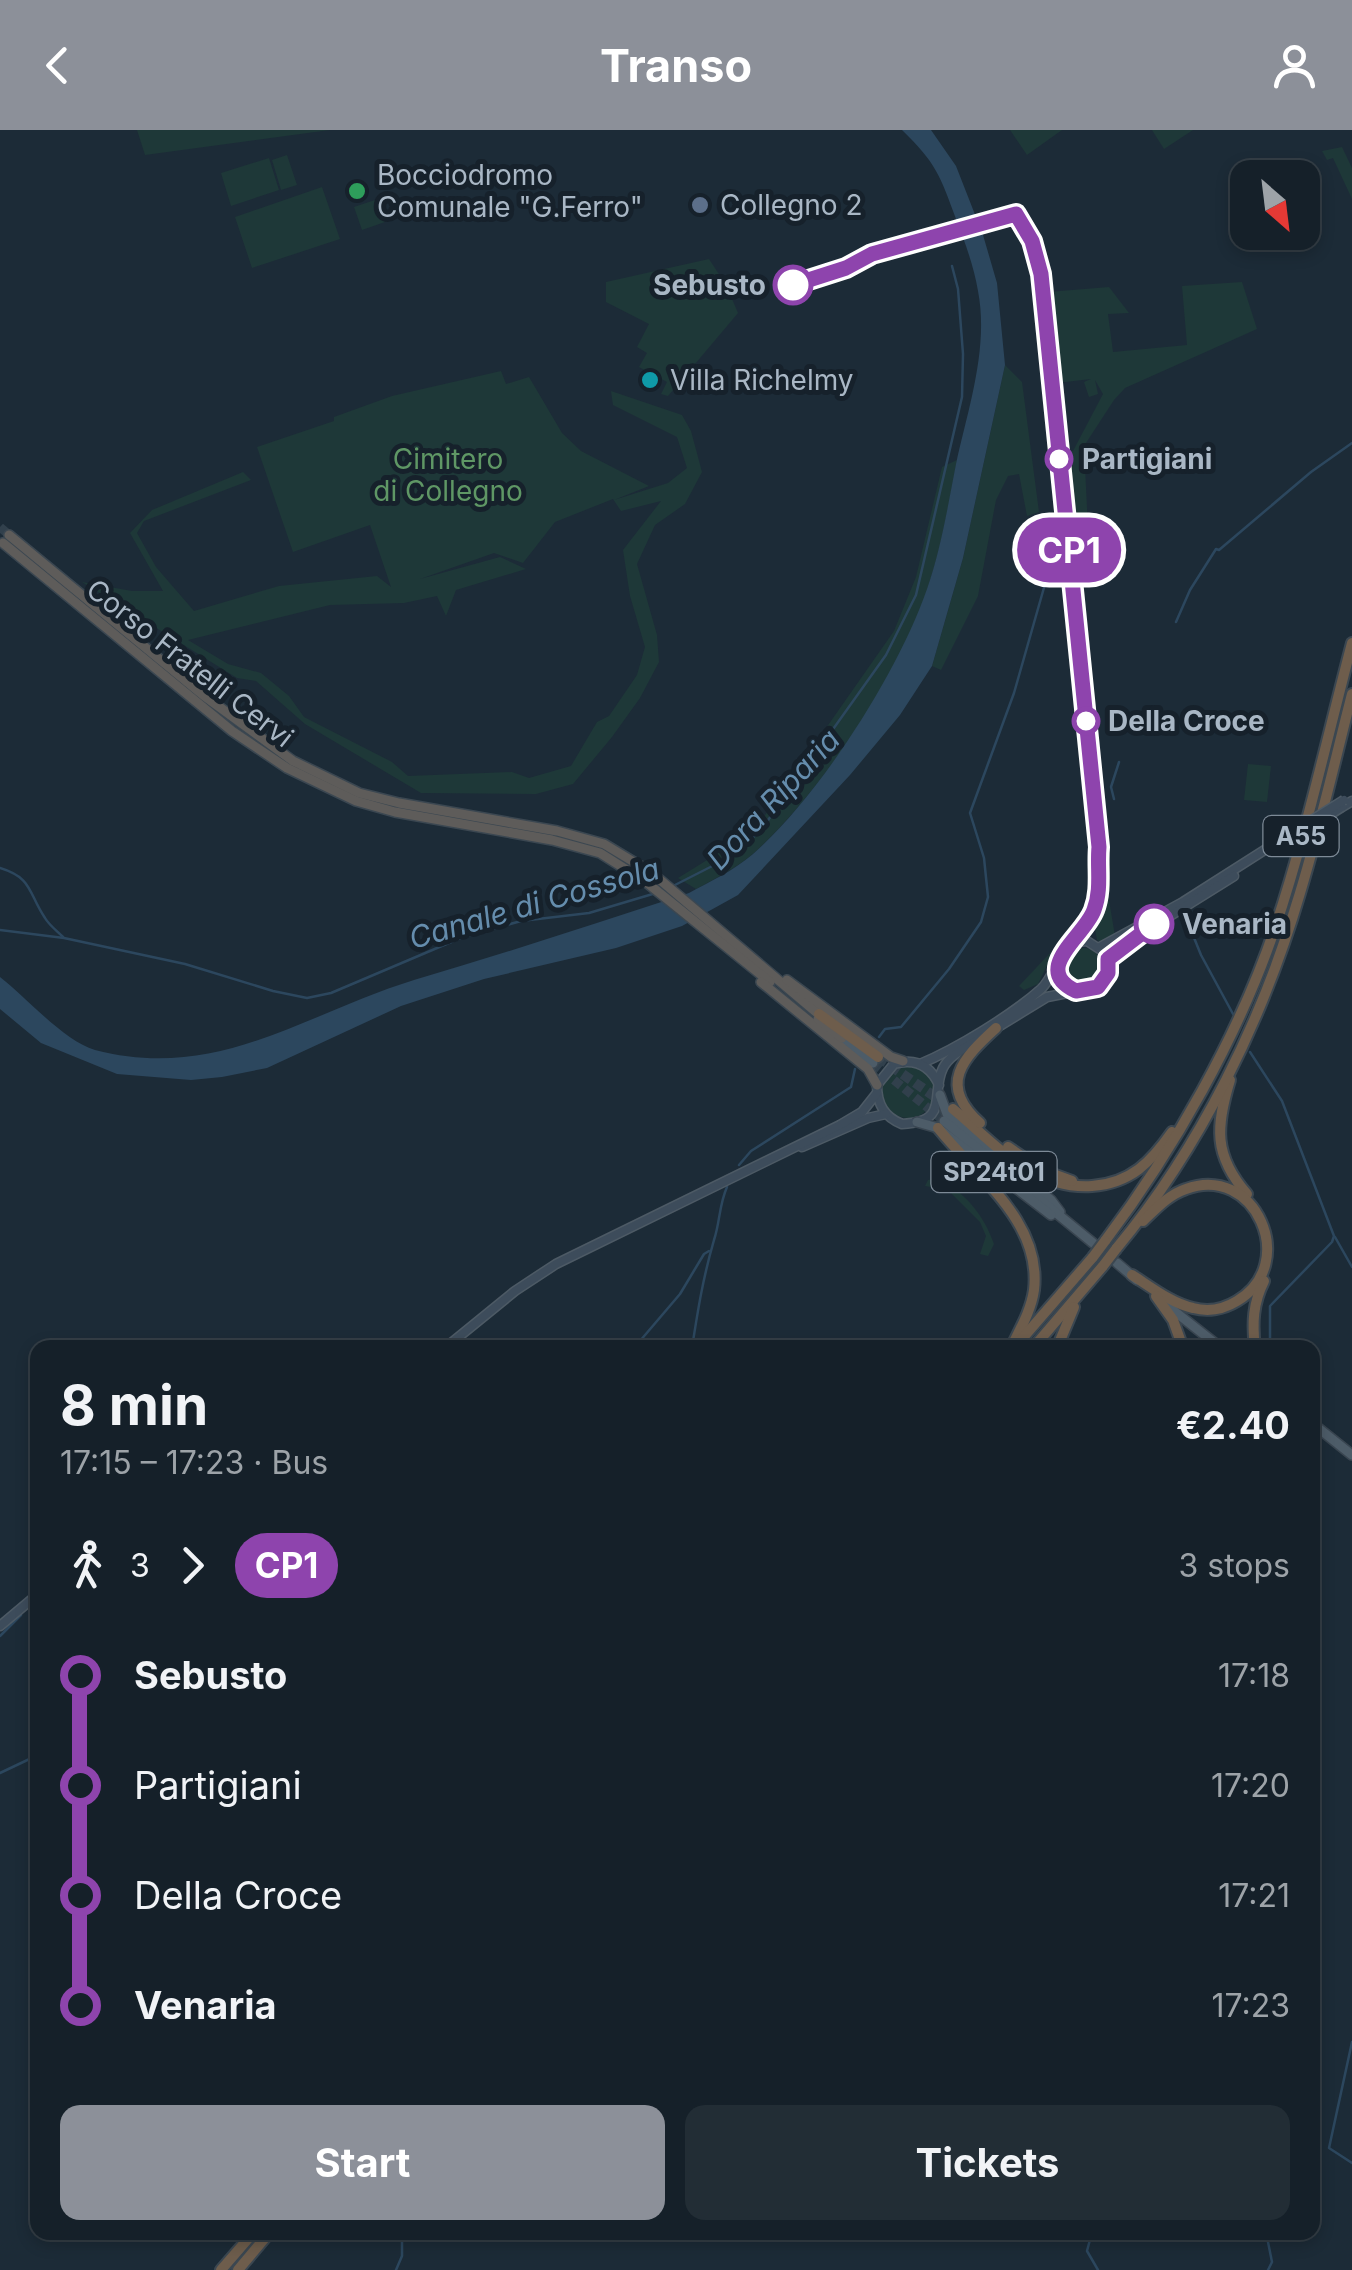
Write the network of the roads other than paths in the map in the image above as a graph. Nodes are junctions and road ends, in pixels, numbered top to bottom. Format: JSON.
{"nodes":[{"id":1,"x":1352,"y":642,"type":"edge"},
{"id":2,"x":1352,"y":694,"type":"edge"},
{"id":3,"x":1347,"y":800,"type":"edge"},
{"id":4,"x":1278,"y":844,"type":"junction"},
{"id":5,"x":649,"y":878,"type":"junction"},
{"id":6,"x":1100,"y":947,"type":"junction"},
{"id":7,"x":742,"y":955,"type":"junction"},
{"id":8,"x":1108,"y":959,"type":"junction"},
{"id":9,"x":1058,"y":961,"type":"junction"},
{"id":10,"x":1076,"y":991,"type":"junction"},
{"id":11,"x":819,"y":1014,"type":"junction"},
{"id":12,"x":996,"y":1028,"type":"junction"},
{"id":13,"x":842,"y":1038,"type":"junction"},
{"id":14,"x":876,"y":1060,"type":"joint"},
{"id":15,"x":903,"y":1061,"type":"junction"},
{"id":16,"x":1235,"y":1061,"type":"junction"},
{"id":17,"x":920,"y":1064,"type":"junction"},
{"id":18,"x":877,"y":1089,"type":"junction"},
{"id":19,"x":940,"y":1090,"type":"junction"},
{"id":20,"x":953,"y":1110,"type":"tunnel mouth"},
{"id":21,"x":1190,"y":1113,"type":"junction"},
{"id":22,"x":886,"y":1114,"type":"junction"},
{"id":23,"x":917,"y":1122,"type":"junction"},
{"id":24,"x":941,"y":1124,"type":"junction"},
{"id":25,"x":764,"y":1161,"type":"junction"},
{"id":26,"x":1087,"y":1186,"type":"junction"},
{"id":27,"x":1071,"y":1226,"type":"junction"},
{"id":28,"x":1131,"y":1232,"type":"junction"},
{"id":29,"x":1099,"y":1242,"type":"junction"},
{"id":30,"x":1118,"y":1263,"type":"dead end"},
{"id":31,"x":1132,"y":1276,"type":"junction"},
{"id":32,"x":1084,"y":1289,"type":"junction"},
{"id":33,"x":1156,"y":1296,"type":"junction"},
{"id":34,"x":455,"y":1340,"type":"edge"},
{"id":35,"x":1015,"y":1340,"type":"edge"},
{"id":36,"x":1019,"y":1340,"type":"edge"},
{"id":37,"x":1040,"y":1340,"type":"edge"},
{"id":38,"x":1060,"y":1340,"type":"edge"},
{"id":39,"x":1181,"y":1340,"type":"edge"},
{"id":40,"x":1211,"y":1340,"type":"edge"},
{"id":41,"x":1254,"y":1340,"type":"edge"},
{"id":42,"x":1320,"y":1429,"type":"edge"},
{"id":43,"x":1352,"y":1455,"type":"edge"},
{"id":44,"x":30,"y":1601,"type":"edge"},
{"id":45,"x":0,"y":1626,"type":"edge"},
{"id":46,"x":247,"y":2240,"type":"edge"},
{"id":47,"x":264,"y":2240,"type":"edge"},
{"id":48,"x":266,"y":2240,"type":"edge"},
{"id":49,"x":222,"y":2270,"type":"edge"},
{"id":50,"x":238,"y":2270,"type":"edge"},
{"id":51,"x":248,"y":2270,"type":"edge"}],
"edges":[{"from":1,"to":21,"type":"highway","number":"A55"},
{"from":2,"to":16,"type":"highway","number":"A55"},
{"from":3,"to":4,"type":"main road","bridge":true},
{"from":4,"to":6,"type":"main road"},
{"from":4,"to":8,"type":"main road"},
{"from":5,"to":5,"type":"highway","name":"Corso Fratelli Cervi"},
{"from":5,"to":7,"type":"highway","name":"Corso Fratelli Cervi"},
{"from":6,"to":8,"type":"main road"},
{"from":6,"to":9,"type":"main road"},
{"from":7,"to":11,"type":"highway"},
{"from":7,"to":13,"type":"highway"},
{"from":7,"to":15,"type":"highway"},
{"from":7,"to":18,"type":"highway"},
{"from":8,"to":10,"type":"main road"},
{"from":9,"to":10,"type":"main road"},
{"from":9,"to":17,"type":"main road"},
{"from":10,"to":12,"type":"main road"},
{"from":11,"to":13,"type":"highway"},
{"from":11,"to":14,"type":"highway"},
{"from":12,"to":19,"type":"main road"},
{"from":12,"to":26,"type":"highway"},
{"from":13,"to":14,"type":"main road"},
{"from":15,"to":17,"type":"main road"},
{"from":15,"to":18,"type":"main road"},
{"from":16,"to":28,"type":"highway","number":"A55"},
{"from":16,"to":41,"type":"highway"},
{"from":17,"to":19,"type":"main road"},
{"from":18,"to":22,"type":"main road"},
{"from":18,"to":25,"type":"main road"},
{"from":19,"to":23,"type":"main road"},
{"from":19,"to":27,"type":"main road","number":"SP24t01"},
{"from":20,"to":26,"type":"highway"},
{"from":21,"to":26,"type":"highway"},
{"from":21,"to":29,"type":"highway","number":"A55"},
{"from":22,"to":23,"type":"main road"},
{"from":22,"to":25,"type":"main road"},
{"from":23,"to":24,"type":"main road","number":"SP24t01"},
{"from":24,"to":27,"type":"main road","number":"SP24t01"},
{"from":24,"to":35,"type":"highway"},
{"from":25,"to":34,"type":"main road"},
{"from":27,"to":29,"type":"main road","number":"SP24t01"},
{"from":28,"to":31,"type":"highway"},
{"from":28,"to":32,"type":"highway","number":"A55","bridge":true},
{"from":29,"to":36,"type":"highway","number":"A55","bridge":true},
{"from":30,"to":31,"type":"main road"},
{"from":31,"to":33,"type":"main road"},
{"from":32,"to":37,"type":"highway","number":"A55"},
{"from":32,"to":38,"type":"highway"},
{"from":33,"to":39,"type":"highway"},
{"from":33,"to":40,"type":"main road"},
{"from":42,"to":43,"type":"main road"},
{"from":44,"to":45,"type":"main road"},
{"from":46,"to":49,"type":"highway"},
{"from":47,"to":50,"type":"highway"},
{"from":48,"to":51,"type":"highway"}]}
